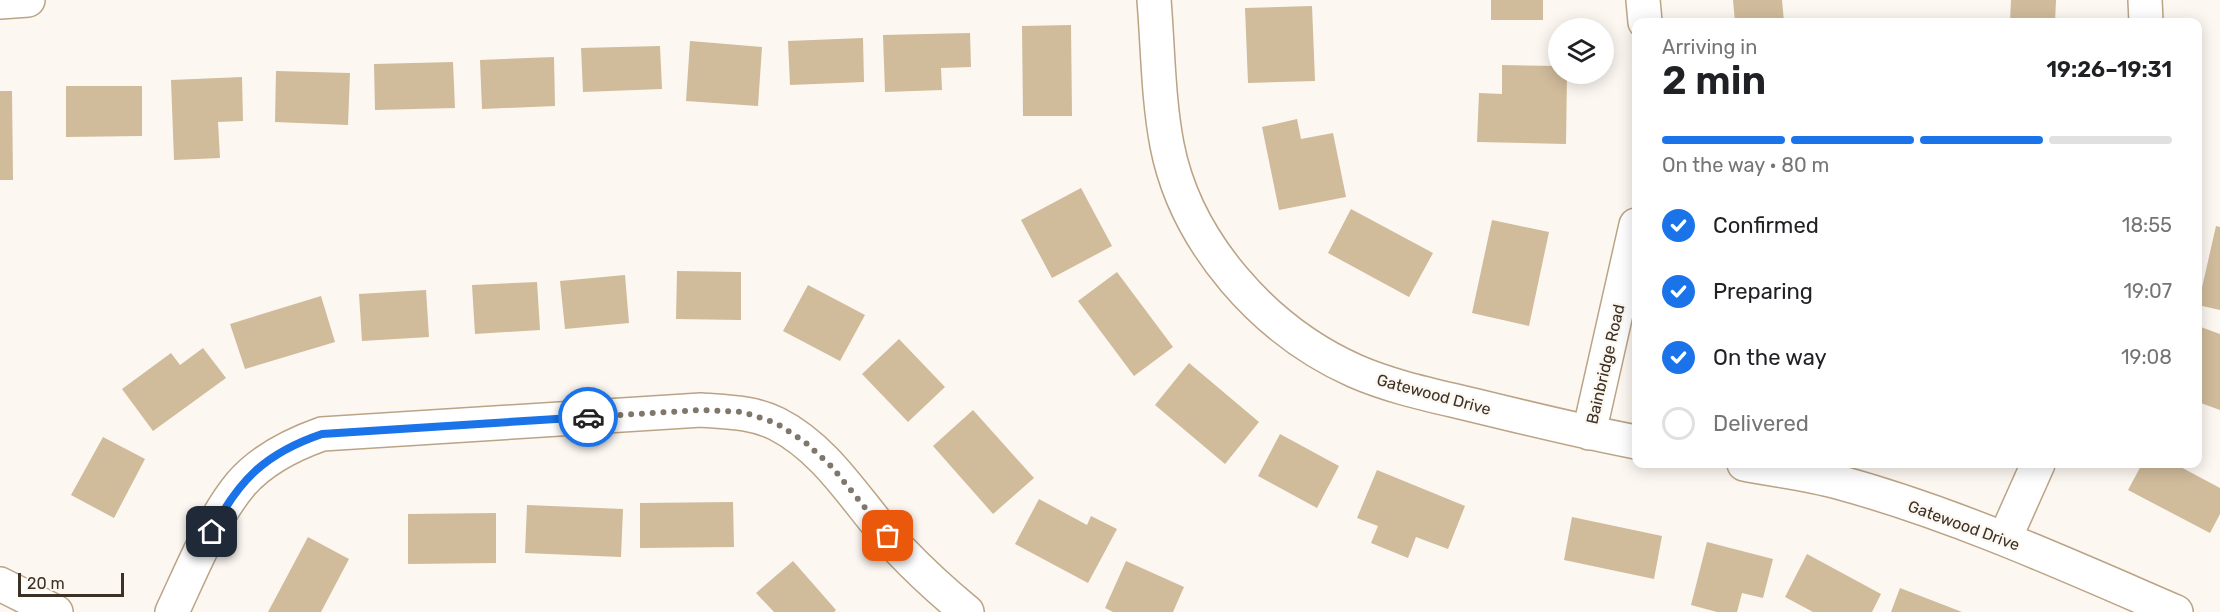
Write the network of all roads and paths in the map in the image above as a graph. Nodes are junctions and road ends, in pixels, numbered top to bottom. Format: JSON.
{"nodes":[{"id":1,"x":28,"y":0,"type":"edge"},
{"id":2,"x":1154,"y":0,"type":"edge"},
{"id":3,"x":1642,"y":0,"type":"edge"},
{"id":4,"x":2145,"y":0,"type":"edge"},
{"id":5,"x":0,"y":2,"type":"edge"},
{"id":6,"x":1644,"y":18,"type":"edge"},
{"id":7,"x":2146,"y":18,"type":"edge"},
{"id":8,"x":1632,"y":243,"type":"edge"},
{"id":9,"x":1589,"y":433,"type":"junction"},
{"id":10,"x":1632,"y":441,"type":"edge"},
{"id":11,"x":1763,"y":468,"type":"edge"},
{"id":12,"x":2036,"y":468,"type":"edge"},
{"id":13,"x":2005,"y":538,"type":"junction"},
{"id":14,"x":0,"y":584,"type":"edge"},
{"id":15,"x":56,"y":612,"type":"edge"},
{"id":16,"x":171,"y":612,"type":"edge"},
{"id":17,"x":967,"y":612,"type":"edge"},
{"id":18,"x":2176,"y":612,"type":"edge"}],
"edges":[{"from":1,"to":5,"type":"street"},
{"from":2,"to":9,"type":"street","name":"Gatewood Drive"},
{"from":3,"to":6,"type":"street"},
{"from":4,"to":7,"type":"street"},
{"from":8,"to":9,"type":"street","name":"Bainbridge Road"},
{"from":9,"to":10,"type":"street","name":"Gatewood Drive"},
{"from":11,"to":13,"type":"street","name":"Gatewood Drive"},
{"from":12,"to":13,"type":"street"},
{"from":13,"to":18,"type":"street","name":"Gatewood Drive"},
{"from":14,"to":15,"type":"street"},
{"from":16,"to":17,"type":"street"}]}
